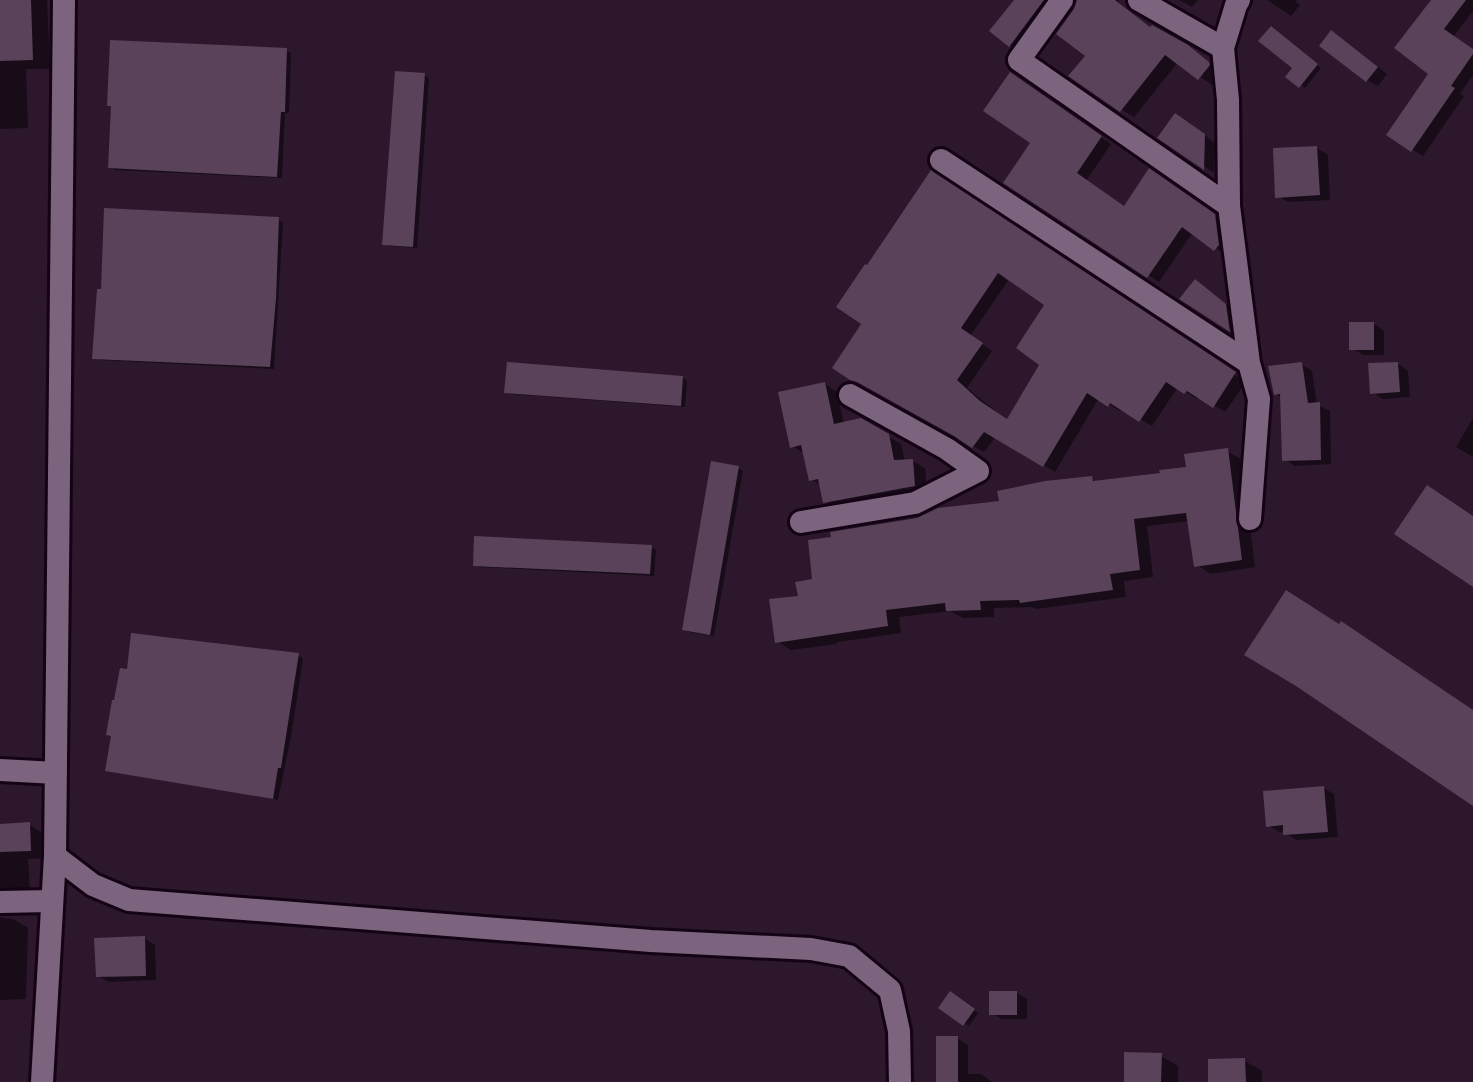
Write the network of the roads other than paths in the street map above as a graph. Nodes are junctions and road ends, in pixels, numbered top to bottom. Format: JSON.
{"nodes":[{"id":1,"x":64,"y":0,"type":"edge"},
{"id":2,"x":1062,"y":0,"type":"edge"},
{"id":3,"x":1139,"y":0,"type":"edge"},
{"id":4,"x":1239,"y":0,"type":"edge"},
{"id":5,"x":1223,"y":48,"type":"junction"},
{"id":6,"x":941,"y":160,"type":"dead end"},
{"id":7,"x":1229,"y":206,"type":"junction"},
{"id":8,"x":1249,"y":363,"type":"junction"},
{"id":9,"x":850,"y":395,"type":"dead end"},
{"id":10,"x":1250,"y":518,"type":"dead end"},
{"id":11,"x":801,"y":522,"type":"dead end"},
{"id":12,"x":0,"y":770,"type":"edge"},
{"id":13,"x":56,"y":773,"type":"junction"},
{"id":14,"x":55,"y":856,"type":"junction"},
{"id":15,"x":51,"y":901,"type":"junction"},
{"id":16,"x":0,"y":902,"type":"edge"},
{"id":17,"x":42,"y":1082,"type":"edge"},
{"id":18,"x":900,"y":1082,"type":"edge"}],
"edges":[{"from":1,"to":13,"type":"street"},
{"from":2,"to":7,"type":"street"},
{"from":3,"to":5,"type":"street"},
{"from":4,"to":5,"type":"street"},
{"from":5,"to":7,"type":"street"},
{"from":6,"to":8,"type":"street"},
{"from":7,"to":8,"type":"street"},
{"from":8,"to":10,"type":"street"},
{"from":9,"to":11,"type":"street"},
{"from":12,"to":13,"type":"street"},
{"from":13,"to":14,"type":"street"},
{"from":14,"to":15,"type":"street"},
{"from":14,"to":18,"type":"street"},
{"from":15,"to":16,"type":"street"},
{"from":15,"to":17,"type":"street"}]}
